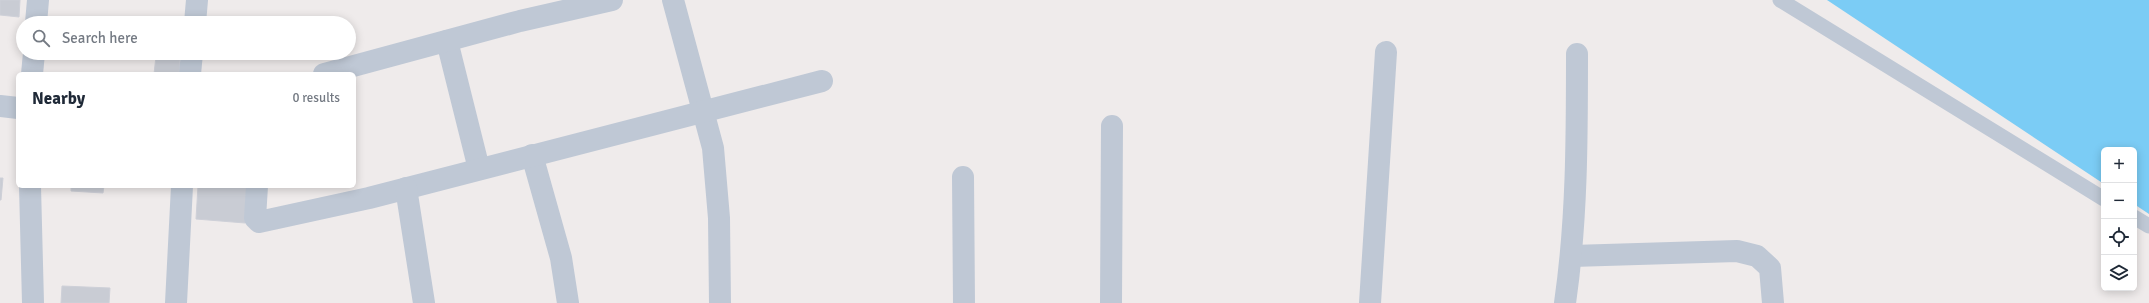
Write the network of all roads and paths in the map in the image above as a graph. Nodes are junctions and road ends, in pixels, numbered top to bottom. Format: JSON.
{"nodes":[{"id":1,"x":38,"y":0,"type":"edge"},
{"id":2,"x":197,"y":0,"type":"edge"},
{"id":3,"x":612,"y":0,"type":"edge"},
{"id":4,"x":673,"y":0,"type":"edge"},
{"id":5,"x":1780,"y":0,"type":"edge"},
{"id":6,"x":37,"y":16,"type":"edge"},
{"id":7,"x":196,"y":16,"type":"edge"},
{"id":8,"x":448,"y":41,"type":"junction"},
{"id":9,"x":1386,"y":52,"type":"dead end"},
{"id":10,"x":1578,"y":54,"type":"dead end"},
{"id":11,"x":33,"y":60,"type":"edge"},
{"id":12,"x":191,"y":60,"type":"edge"},
{"id":13,"x":32,"y":72,"type":"edge"},
{"id":14,"x":190,"y":72,"type":"edge"},
{"id":15,"x":332,"y":72,"type":"edge"},
{"id":16,"x":822,"y":81,"type":"dead end"},
{"id":17,"x":0,"y":106,"type":"edge"},
{"id":18,"x":16,"y":108,"type":"edge"},
{"id":19,"x":704,"y":111,"type":"junction"},
{"id":20,"x":1112,"y":126,"type":"dead end"},
{"id":21,"x":532,"y":155,"type":"junction"},
{"id":22,"x":479,"y":169,"type":"junction"},
{"id":23,"x":963,"y":177,"type":"dead end"},
{"id":24,"x":30,"y":188,"type":"edge"},
{"id":25,"x":182,"y":188,"type":"edge"},
{"id":26,"x":257,"y":188,"type":"edge"},
{"id":27,"x":406,"y":188,"type":"junction"},
{"id":28,"x":2101,"y":197,"type":"edge"},
{"id":29,"x":2137,"y":219,"type":"edge"},
{"id":30,"x":2149,"y":226,"type":"edge"},
{"id":31,"x":1572,"y":256,"type":"junction"},
{"id":32,"x":33,"y":303,"type":"edge"},
{"id":33,"x":176,"y":303,"type":"edge"},
{"id":34,"x":424,"y":303,"type":"edge"},
{"id":35,"x":568,"y":303,"type":"edge"},
{"id":36,"x":720,"y":303,"type":"edge"},
{"id":37,"x":964,"y":303,"type":"edge"},
{"id":38,"x":1111,"y":303,"type":"edge"},
{"id":39,"x":1370,"y":303,"type":"edge"},
{"id":40,"x":1565,"y":303,"type":"edge"},
{"id":41,"x":1773,"y":303,"type":"edge"}],
"edges":[{"from":1,"to":6,"type":"street"},
{"from":2,"to":7,"type":"street"},
{"from":3,"to":8,"type":"street"},
{"from":4,"to":19,"type":"street"},
{"from":5,"to":28,"type":"lane"},
{"from":8,"to":15,"type":"street"},
{"from":8,"to":22,"type":"street"},
{"from":9,"to":39,"type":"street"},
{"from":10,"to":31,"type":"street"},
{"from":11,"to":13,"type":"street"},
{"from":12,"to":14,"type":"street"},
{"from":16,"to":19,"type":"street"},
{"from":17,"to":18,"type":"street"},
{"from":19,"to":21,"type":"street"},
{"from":19,"to":36,"type":"street"},
{"from":20,"to":38,"type":"street"},
{"from":21,"to":22,"type":"street"},
{"from":21,"to":35,"type":"street"},
{"from":22,"to":27,"type":"street"},
{"from":23,"to":37,"type":"street"},
{"from":24,"to":32,"type":"street"},
{"from":25,"to":33,"type":"street"},
{"from":26,"to":27,"type":"street"},
{"from":27,"to":34,"type":"street"},
{"from":29,"to":30,"type":"lane"},
{"from":31,"to":40,"type":"street"},
{"from":31,"to":41,"type":"street"}]}
